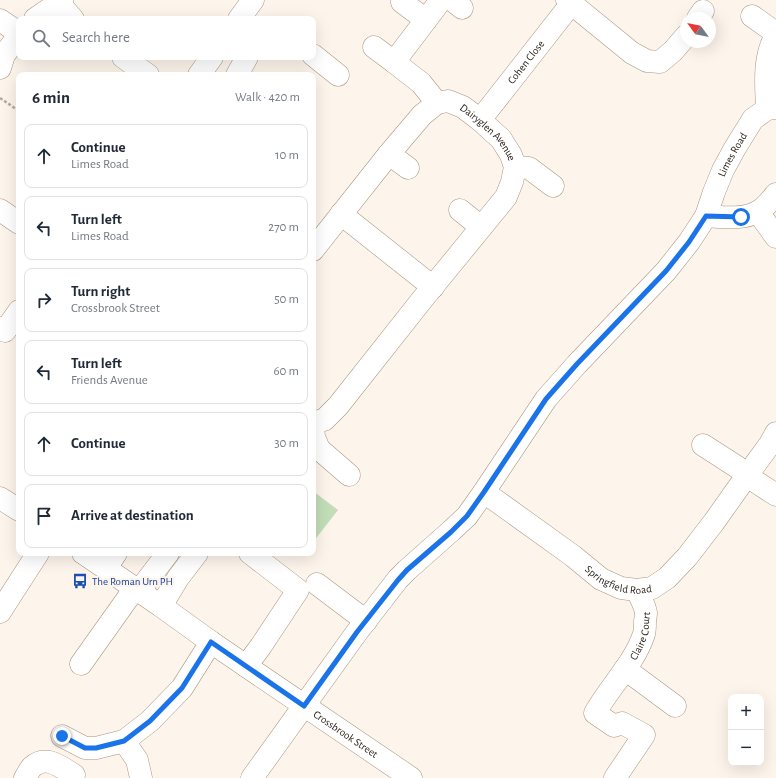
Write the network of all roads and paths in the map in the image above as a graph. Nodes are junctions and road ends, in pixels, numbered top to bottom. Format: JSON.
{"nodes":[{"id":1,"x":253,"y":0,"type":"edge"},
{"id":2,"x":441,"y":0,"type":"edge"},
{"id":3,"x":60,"y":1,"type":"edge"},
{"id":4,"x":402,"y":2,"type":"dead end"},
{"id":5,"x":569,"y":2,"type":"edge"},
{"id":6,"x":39,"y":16,"type":"edge"},
{"id":7,"x":70,"y":16,"type":"edge"},
{"id":8,"x":242,"y":16,"type":"edge"},
{"id":9,"x":752,"y":16,"type":"dead end"},
{"id":10,"x":0,"y":20,"type":"edge"},
{"id":11,"x":426,"y":20,"type":"junction"},
{"id":12,"x":16,"y":32,"type":"edge"},
{"id":13,"x":776,"y":34,"type":"edge"},
{"id":14,"x":16,"y":38,"type":"edge"},
{"id":15,"x":680,"y":43,"type":"edge"},
{"id":16,"x":374,"y":47,"type":"dead end"},
{"id":17,"x":316,"y":57,"type":"edge"},
{"id":18,"x":127,"y":60,"type":"edge"},
{"id":19,"x":210,"y":60,"type":"edge"},
{"id":20,"x":245,"y":60,"type":"edge"},
{"id":21,"x":394,"y":62,"type":"junction"},
{"id":22,"x":0,"y":68,"type":"edge"},
{"id":23,"x":144,"y":72,"type":"edge"},
{"id":24,"x":201,"y":72,"type":"edge"},
{"id":25,"x":239,"y":72,"type":"edge"},
{"id":26,"x":338,"y":75,"type":"dead end"},
{"id":27,"x":0,"y":98,"type":"edge"},
{"id":28,"x":437,"y":103,"type":"junction"},
{"id":29,"x":771,"y":108,"type":"edge"},
{"id":30,"x":16,"y":109,"type":"edge"},
{"id":31,"x":480,"y":120,"type":"junction"},
{"id":32,"x":389,"y":154,"type":"junction"},
{"id":33,"x":514,"y":167,"type":"junction"},
{"id":34,"x":408,"y":168,"type":"dead end"},
{"id":35,"x":553,"y":186,"type":"dead end"},
{"id":36,"x":776,"y":194,"type":"edge"},
{"id":37,"x":0,"y":210,"type":"edge"},
{"id":38,"x":460,"y":210,"type":"dead end"},
{"id":39,"x":758,"y":212,"type":"junction"},
{"id":40,"x":341,"y":214,"type":"junction"},
{"id":41,"x":706,"y":216,"type":"junction"},
{"id":42,"x":16,"y":221,"type":"edge"},
{"id":43,"x":481,"y":227,"type":"junction"},
{"id":44,"x":776,"y":236,"type":"edge"},
{"id":45,"x":316,"y":246,"type":"edge"},
{"id":46,"x":433,"y":287,"type":"junction"},
{"id":47,"x":16,"y":315,"type":"edge"},
{"id":48,"x":0,"y":328,"type":"edge"},
{"id":49,"x":316,"y":421,"type":"edge"},
{"id":50,"x":776,"y":433,"type":"edge"},
{"id":51,"x":316,"y":442,"type":"edge"},
{"id":52,"x":703,"y":445,"type":"dead end"},
{"id":53,"x":349,"y":475,"type":"dead end"},
{"id":54,"x":748,"y":475,"type":"junction"},
{"id":55,"x":484,"y":492,"type":"junction"},
{"id":56,"x":776,"y":495,"type":"edge"},
{"id":57,"x":0,"y":498,"type":"edge"},
{"id":58,"x":16,"y":508,"type":"edge"},
{"id":59,"x":36,"y":556,"type":"edge"},
{"id":60,"x":94,"y":556,"type":"edge"},
{"id":61,"x":165,"y":556,"type":"edge"},
{"id":62,"x":195,"y":556,"type":"edge"},
{"id":63,"x":254,"y":556,"type":"edge"},
{"id":64,"x":111,"y":561,"type":"edge"},
{"id":65,"x":317,"y":584,"type":"dead end"},
{"id":66,"x":137,"y":590,"type":"junction"},
{"id":67,"x":637,"y":590,"type":"junction"},
{"id":68,"x":161,"y":606,"type":"junction"},
{"id":69,"x":0,"y":612,"type":"edge"},
{"id":70,"x":366,"y":620,"type":"junction"},
{"id":71,"x":211,"y":642,"type":"junction"},
{"id":72,"x":81,"y":664,"type":"dead end"},
{"id":73,"x":246,"y":666,"type":"junction"},
{"id":74,"x":622,"y":674,"type":"junction"},
{"id":75,"x":304,"y":706,"type":"junction"},
{"id":76,"x":675,"y":706,"type":"dead end"},
{"id":77,"x":62,"y":736,"type":"dead end"},
{"id":78,"x":124,"y":741,"type":"junction"},
{"id":79,"x":74,"y":774,"type":"dead end"},
{"id":80,"x":25,"y":778,"type":"edge"},
{"id":81,"x":141,"y":778,"type":"edge"},
{"id":82,"x":252,"y":778,"type":"edge"},
{"id":83,"x":411,"y":778,"type":"edge"},
{"id":84,"x":615,"y":778,"type":"edge"}],
"edges":[{"from":1,"to":8,"type":"street"},
{"from":2,"to":11,"type":"street"},
{"from":3,"to":6,"type":"street"},
{"from":3,"to":7,"type":"street"},
{"from":4,"to":11,"type":"street"},
{"from":5,"to":15,"type":"street","name":"Cohen Close"},
{"from":5,"to":31,"type":"street","name":"Cohen Close"},
{"from":9,"to":13,"type":"street"},
{"from":10,"to":12,"type":"street"},
{"from":11,"to":21,"type":"street"},
{"from":13,"to":29,"type":"street"},
{"from":14,"to":22,"type":"street"},
{"from":16,"to":21,"type":"street"},
{"from":17,"to":26,"type":"street"},
{"from":18,"to":23,"type":"street"},
{"from":19,"to":24,"type":"street"},
{"from":20,"to":25,"type":"street"},
{"from":21,"to":28,"type":"street"},
{"from":27,"to":30,"type":"path"},
{"from":28,"to":31,"type":"street","name":"Dairyglen Avenue"},
{"from":28,"to":32,"type":"street"},
{"from":29,"to":41,"type":"street","name":"Limes Road"},
{"from":31,"to":33,"type":"street","name":"Dairyglen Avenue"},
{"from":32,"to":34,"type":"street"},
{"from":32,"to":40,"type":"street"},
{"from":33,"to":35,"type":"street"},
{"from":33,"to":43,"type":"street","name":"Dairyglen Avenue"},
{"from":36,"to":39,"type":"street"},
{"from":37,"to":42,"type":"street"},
{"from":38,"to":43,"type":"street"},
{"from":39,"to":41,"type":"street"},
{"from":39,"to":44,"type":"street"},
{"from":40,"to":45,"type":"street"},
{"from":40,"to":46,"type":"street"},
{"from":41,"to":55,"type":"street","name":"Limes Road"},
{"from":43,"to":46,"type":"street","name":"Dairyglen Avenue"},
{"from":46,"to":49,"type":"street","name":"Dairyglen Avenue"},
{"from":47,"to":48,"type":"street"},
{"from":50,"to":54,"type":"street","name":"Springfield Road"},
{"from":51,"to":53,"type":"street"},
{"from":52,"to":54,"type":"street"},
{"from":54,"to":56,"type":"street"},
{"from":54,"to":67,"type":"street","name":"Springfield Road"},
{"from":55,"to":67,"type":"street","name":"Springfield Road"},
{"from":55,"to":70,"type":"street","name":"Limes Road"},
{"from":57,"to":58,"type":"street"},
{"from":59,"to":69,"type":"street"},
{"from":60,"to":64,"type":"street","name":"Crossbrook Street"},
{"from":61,"to":66,"type":"street"},
{"from":62,"to":68,"type":"street"},
{"from":63,"to":73,"type":"street"},
{"from":64,"to":66,"type":"street","name":"Crossbrook Street"},
{"from":65,"to":70,"type":"street"},
{"from":66,"to":68,"type":"street","name":"Crossbrook Street"},
{"from":66,"to":72,"type":"street"},
{"from":67,"to":74,"type":"street","name":"Claire Court"},
{"from":68,"to":71,"type":"street","name":"Crossbrook Street"},
{"from":70,"to":75,"type":"street","name":"Limes Road"},
{"from":71,"to":73,"type":"street","name":"Crossbrook Street"},
{"from":71,"to":78,"type":"street"},
{"from":73,"to":75,"type":"street","name":"Crossbrook Street"},
{"from":74,"to":76,"type":"street"},
{"from":74,"to":84,"type":"street","name":"Claire Court"},
{"from":75,"to":82,"type":"street","name":"Limes Road"},
{"from":75,"to":83,"type":"street","name":"Crossbrook Street"},
{"from":77,"to":78,"type":"street"},
{"from":78,"to":81,"type":"street"},
{"from":79,"to":80,"type":"street"}]}
